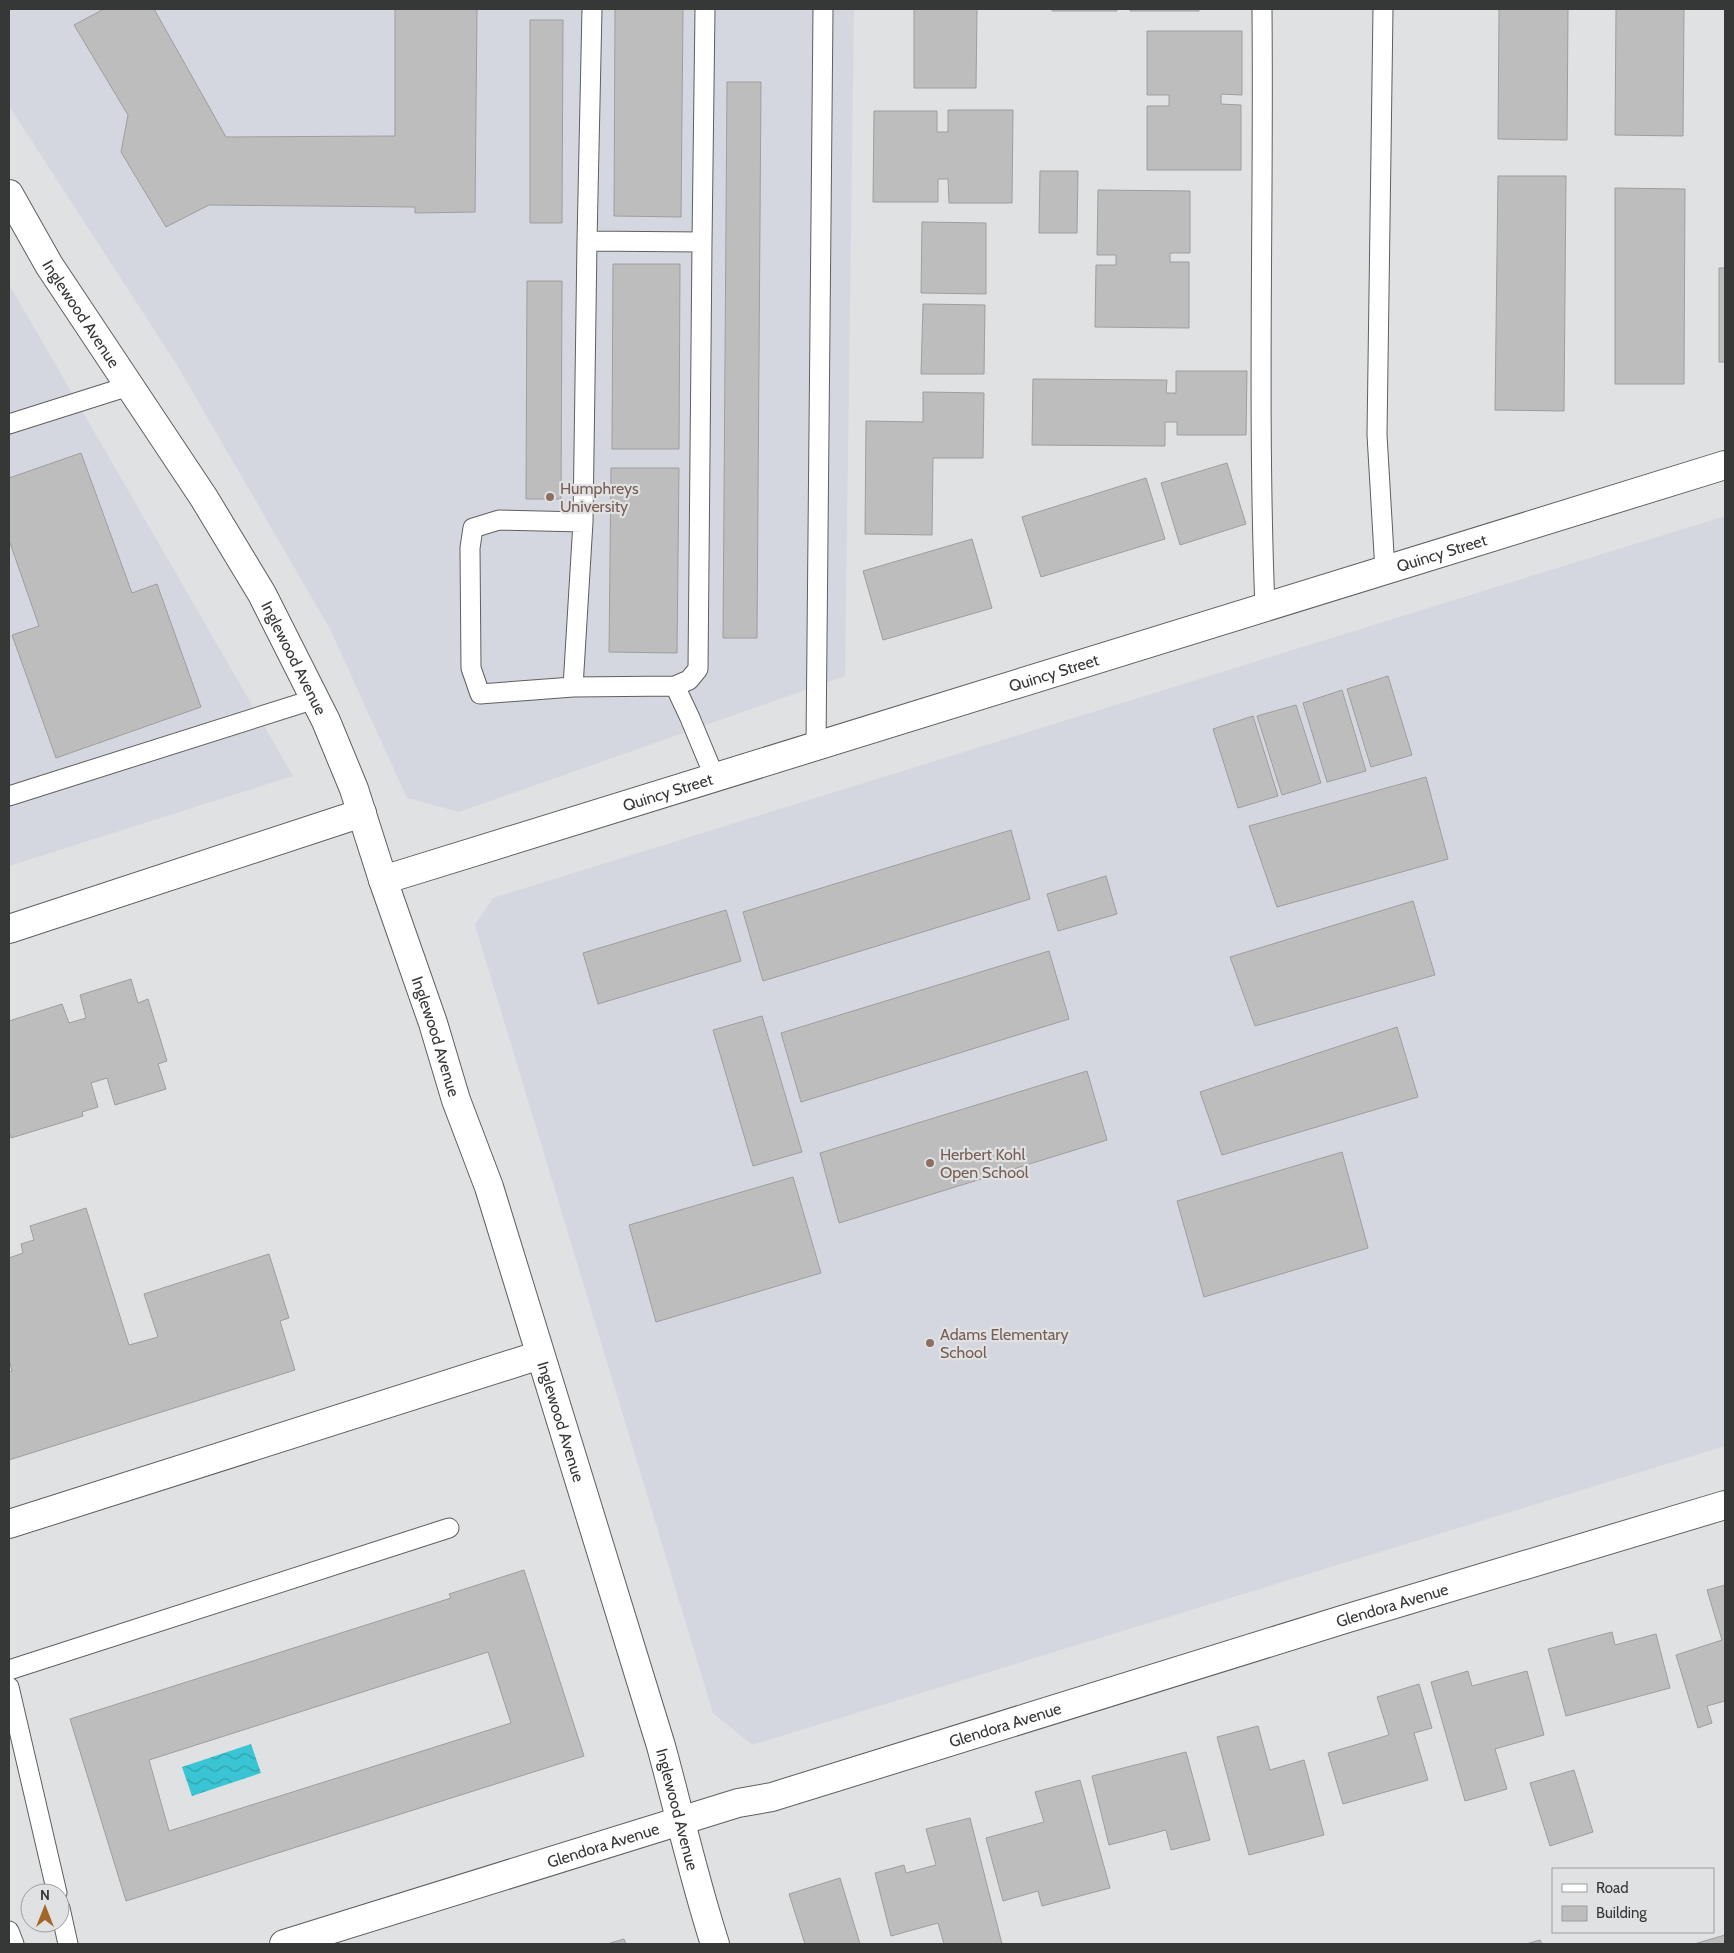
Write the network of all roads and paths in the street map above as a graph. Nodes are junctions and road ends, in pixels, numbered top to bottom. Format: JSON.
{"nodes":[{"id":1,"x":592,"y":9,"type":"edge"},
{"id":2,"x":706,"y":9,"type":"edge"},
{"id":3,"x":823,"y":9,"type":"edge"},
{"id":4,"x":1262,"y":9,"type":"edge"},
{"id":5,"x":1383,"y":9,"type":"edge"},
{"id":6,"x":9,"y":194,"type":"edge"},
{"id":7,"x":587,"y":241,"type":"junction"},
{"id":8,"x":702,"y":242,"type":"junction"},
{"id":9,"x":130,"y":386,"type":"junction"},
{"id":10,"x":9,"y":424,"type":"edge"},
{"id":11,"x":1725,"y":465,"type":"edge"},
{"id":12,"x":583,"y":522,"type":"junction"},
{"id":13,"x":1385,"y":571,"type":"junction"},
{"id":14,"x":1265,"y":608,"type":"junction"},
{"id":15,"x":573,"y":686,"type":"junction"},
{"id":16,"x":674,"y":686,"type":"junction"},
{"id":17,"x":315,"y":700,"type":"junction"},
{"id":18,"x":816,"y":746,"type":"junction"},
{"id":19,"x":715,"y":778,"type":"junction"},
{"id":20,"x":9,"y":796,"type":"edge"},
{"id":21,"x":362,"y":814,"type":"junction"},
{"id":22,"x":382,"y":880,"type":"junction"},
{"id":23,"x":9,"y":929,"type":"edge"},
{"id":24,"x":540,"y":1355,"type":"junction"},
{"id":25,"x":1725,"y":1505,"type":"edge"},
{"id":26,"x":9,"y":1524,"type":"edge"},
{"id":27,"x":449,"y":1528,"type":"dead end"},
{"id":28,"x":9,"y":1670,"type":"edge"},
{"id":29,"x":9,"y":1687,"type":"edge"},
{"id":30,"x":682,"y":1821,"type":"junction"},
{"id":31,"x":55,"y":1883,"type":"edge"},
{"id":32,"x":9,"y":1931,"type":"edge"},
{"id":33,"x":14,"y":1944,"type":"edge"},
{"id":34,"x":284,"y":1944,"type":"edge"},
{"id":35,"x":715,"y":1944,"type":"edge"}],
"edges":[{"from":1,"to":7,"type":"lane"},
{"from":2,"to":8,"type":"lane"},
{"from":3,"to":18,"type":"lane"},
{"from":4,"to":14,"type":"lane"},
{"from":5,"to":13,"type":"lane"},
{"from":6,"to":9,"type":"street","name":"Inglewood Avenue"},
{"from":7,"to":8,"type":"lane"},
{"from":7,"to":12,"type":"lane"},
{"from":8,"to":16,"type":"lane"},
{"from":9,"to":10,"type":"lane"},
{"from":9,"to":17,"type":"street","name":"Inglewood Avenue"},
{"from":11,"to":13,"type":"street","name":"Quincy Street"},
{"from":12,"to":15,"type":"lane"},
{"from":12,"to":15,"type":"lane"},
{"from":13,"to":14,"type":"street","name":"Quincy Street"},
{"from":14,"to":18,"type":"street","name":"Quincy Street"},
{"from":15,"to":16,"type":"lane"},
{"from":16,"to":19,"type":"lane"},
{"from":17,"to":20,"type":"lane"},
{"from":17,"to":21,"type":"street","name":"Inglewood Avenue"},
{"from":18,"to":19,"type":"street","name":"Quincy Street"},
{"from":19,"to":22,"type":"street","name":"Quincy Street"},
{"from":21,"to":22,"type":"street","name":"Inglewood Avenue"},
{"from":21,"to":23,"type":"street"},
{"from":22,"to":24,"type":"street","name":"Inglewood Avenue"},
{"from":24,"to":26,"type":"street"},
{"from":24,"to":30,"type":"street","name":"Inglewood Avenue"},
{"from":25,"to":30,"type":"street","name":"Glendora Avenue"},
{"from":27,"to":28,"type":"lane"},
{"from":29,"to":31,"type":"lane"},
{"from":30,"to":34,"type":"street","name":"Glendora Avenue"},
{"from":30,"to":35,"type":"street","name":"Inglewood Avenue"},
{"from":32,"to":33,"type":"lane"}]}
